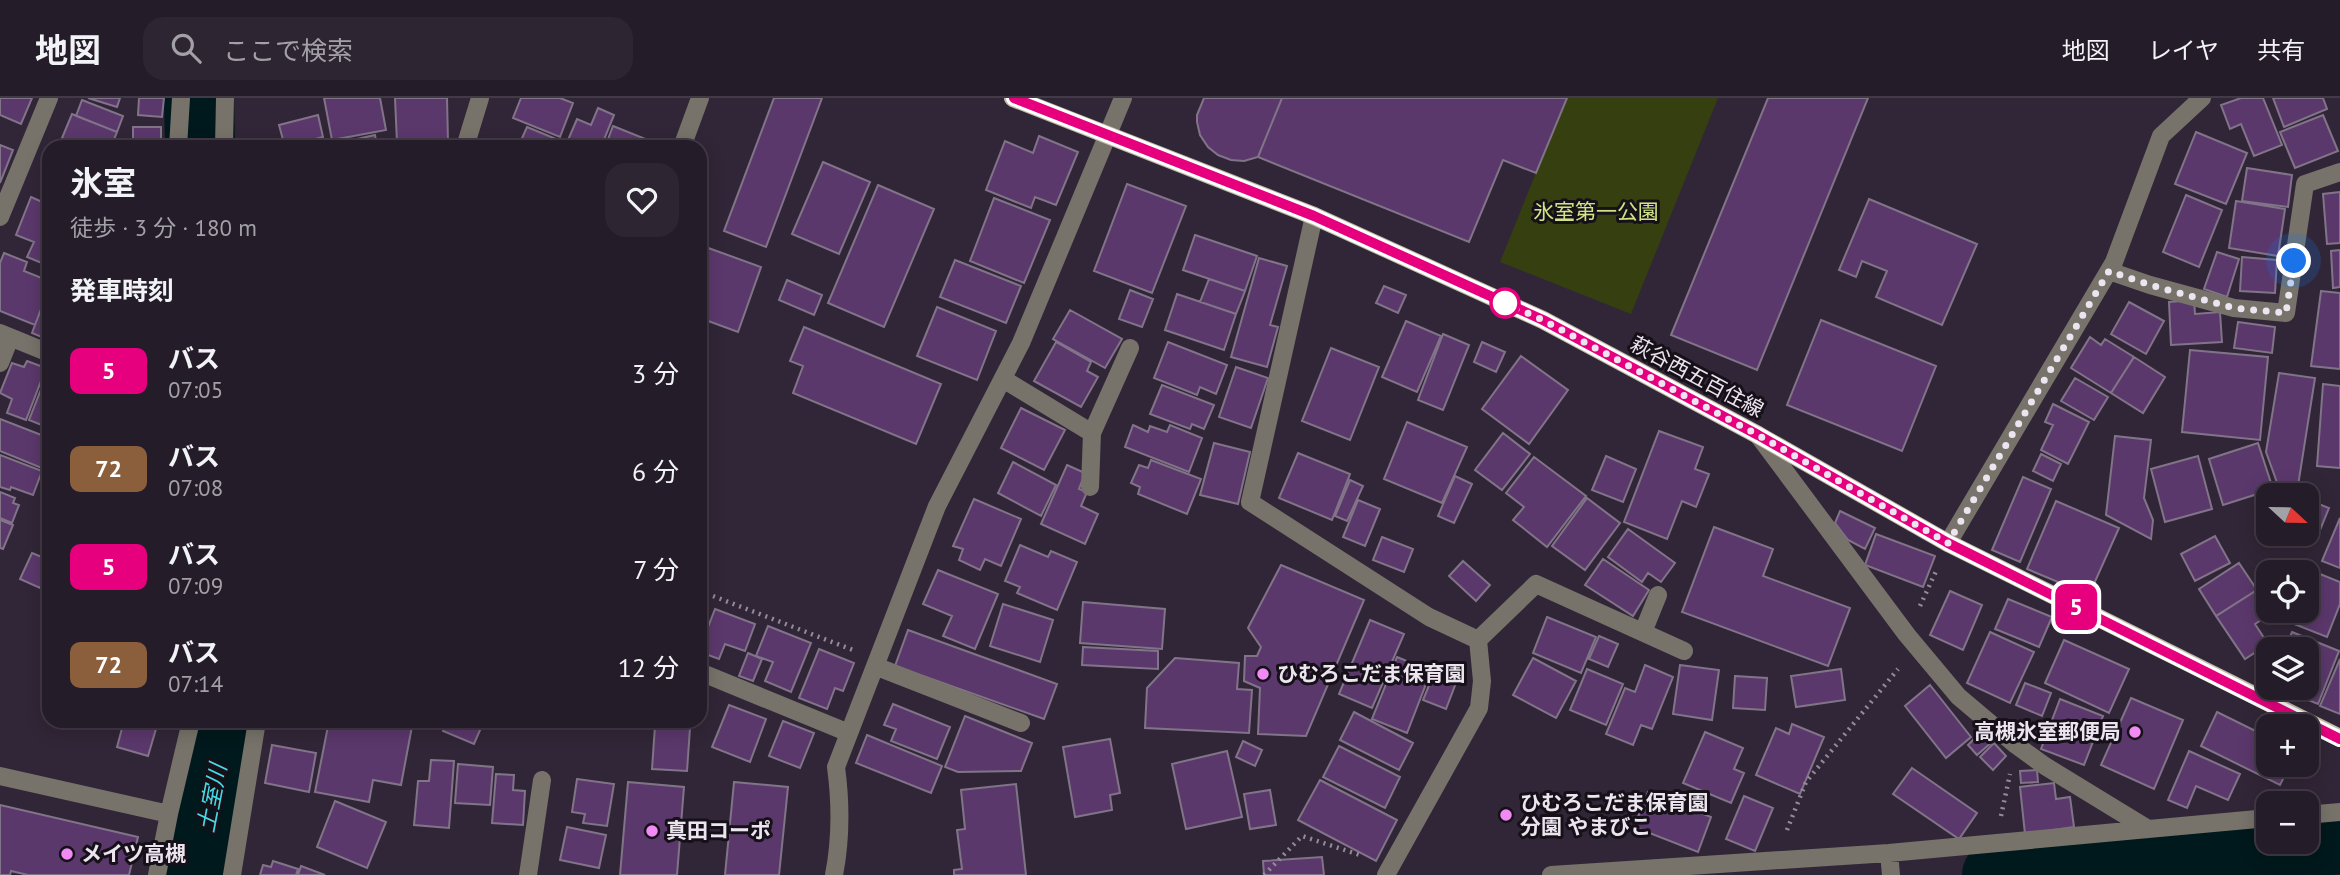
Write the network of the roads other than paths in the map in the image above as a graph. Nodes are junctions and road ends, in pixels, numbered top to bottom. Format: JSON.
{"nodes":[{"id":1,"x":49,"y":98,"type":"edge"},
{"id":2,"x":181,"y":98,"type":"edge"},
{"id":3,"x":225,"y":98,"type":"edge"},
{"id":4,"x":480,"y":98,"type":"edge"},
{"id":5,"x":700,"y":98,"type":"edge"},
{"id":6,"x":1013,"y":98,"type":"edge"},
{"id":7,"x":1123,"y":98,"type":"edge"},
{"id":8,"x":2202,"y":98,"type":"edge"},
{"id":9,"x":1109,"y":135,"type":"junction"},
{"id":10,"x":178,"y":140,"type":"edge"},
{"id":11,"x":224,"y":140,"type":"edge"},
{"id":12,"x":467,"y":140,"type":"edge"},
{"id":13,"x":685,"y":140,"type":"edge"},
{"id":14,"x":2340,"y":172,"type":"edge"},
{"id":15,"x":1314,"y":216,"type":"junction"},
{"id":16,"x":0,"y":217,"type":"edge"},
{"id":17,"x":2109,"y":271,"type":"junction"},
{"id":18,"x":5,"y":335,"type":"edge"},
{"id":19,"x":1130,"y":348,"type":"dead end"},
{"id":20,"x":42,"y":350,"type":"edge"},
{"id":21,"x":0,"y":363,"type":"edge"},
{"id":22,"x":1003,"y":379,"type":"junction"},
{"id":23,"x":1092,"y":433,"type":"junction"},
{"id":24,"x":1758,"y":435,"type":"junction"},
{"id":25,"x":1090,"y":487,"type":"dead end"},
{"id":26,"x":1948,"y":543,"type":"junction"},
{"id":27,"x":1658,"y":595,"type":"dead end"},
{"id":28,"x":1643,"y":632,"type":"junction"},
{"id":29,"x":1478,"y":640,"type":"junction"},
{"id":30,"x":1684,"y":651,"type":"dead end"},
{"id":31,"x":876,"y":663,"type":"junction"},
{"id":32,"x":707,"y":675,"type":"edge"},
{"id":33,"x":1021,"y":723,"type":"dead end"},
{"id":34,"x":189,"y":728,"type":"edge"},
{"id":35,"x":256,"y":728,"type":"edge"},
{"id":36,"x":849,"y":733,"type":"junction"},
{"id":37,"x":2340,"y":738,"type":"edge"},
{"id":38,"x":0,"y":776,"type":"edge"},
{"id":39,"x":542,"y":780,"type":"dead end"},
{"id":40,"x":2340,"y":812,"type":"edge"},
{"id":41,"x":169,"y":814,"type":"junction"},
{"id":42,"x":2319,"y":814,"type":"edge"},
{"id":43,"x":2256,"y":819,"type":"edge"},
{"id":44,"x":2148,"y":829,"type":"junction"},
{"id":45,"x":1889,"y":853,"type":"junction"},
{"id":46,"x":1388,"y":870,"type":"edge"},
{"id":47,"x":157,"y":875,"type":"edge"},
{"id":48,"x":232,"y":875,"type":"edge"},
{"id":49,"x":528,"y":875,"type":"edge"},
{"id":50,"x":834,"y":875,"type":"edge"},
{"id":51,"x":1551,"y":875,"type":"edge"},
{"id":52,"x":1891,"y":875,"type":"edge"}],
"edges":[{"from":1,"to":16,"type":"street"},
{"from":2,"to":10,"type":"street"},
{"from":3,"to":11,"type":"street"},
{"from":4,"to":12,"type":"street"},
{"from":5,"to":13,"type":"street"},
{"from":6,"to":9,"type":"main road","name":"萩谷西五百住線"},
{"from":7,"to":9,"type":"street"},
{"from":8,"to":17,"type":"street"},
{"from":9,"to":15,"type":"main road","name":"萩谷西五百住線"},
{"from":9,"to":22,"type":"street"},
{"from":14,"to":17,"type":"street"},
{"from":15,"to":24,"type":"main road","name":"萩谷西五百住線"},
{"from":15,"to":29,"type":"street"},
{"from":17,"to":26,"type":"street"},
{"from":18,"to":20,"type":"street"},
{"from":18,"to":21,"type":"street"},
{"from":19,"to":23,"type":"street"},
{"from":22,"to":23,"type":"street"},
{"from":22,"to":31,"type":"street"},
{"from":23,"to":25,"type":"street"},
{"from":24,"to":26,"type":"main road","name":"萩谷西五百住線"},
{"from":24,"to":44,"type":"street"},
{"from":26,"to":37,"type":"main road","name":"萩谷西五百住線"},
{"from":27,"to":28,"type":"street"},
{"from":28,"to":29,"type":"street"},
{"from":28,"to":30,"type":"street"},
{"from":29,"to":46,"type":"street"},
{"from":31,"to":33,"type":"street"},
{"from":31,"to":36,"type":"street"},
{"from":32,"to":36,"type":"street"},
{"from":34,"to":41,"type":"street"},
{"from":35,"to":48,"type":"street"},
{"from":36,"to":50,"type":"street"},
{"from":38,"to":41,"type":"street"},
{"from":39,"to":49,"type":"street"},
{"from":40,"to":42,"type":"street"},
{"from":41,"to":47,"type":"street"},
{"from":43,"to":44,"type":"street"},
{"from":44,"to":45,"type":"street"},
{"from":45,"to":51,"type":"street"},
{"from":45,"to":52,"type":"street"}]}
